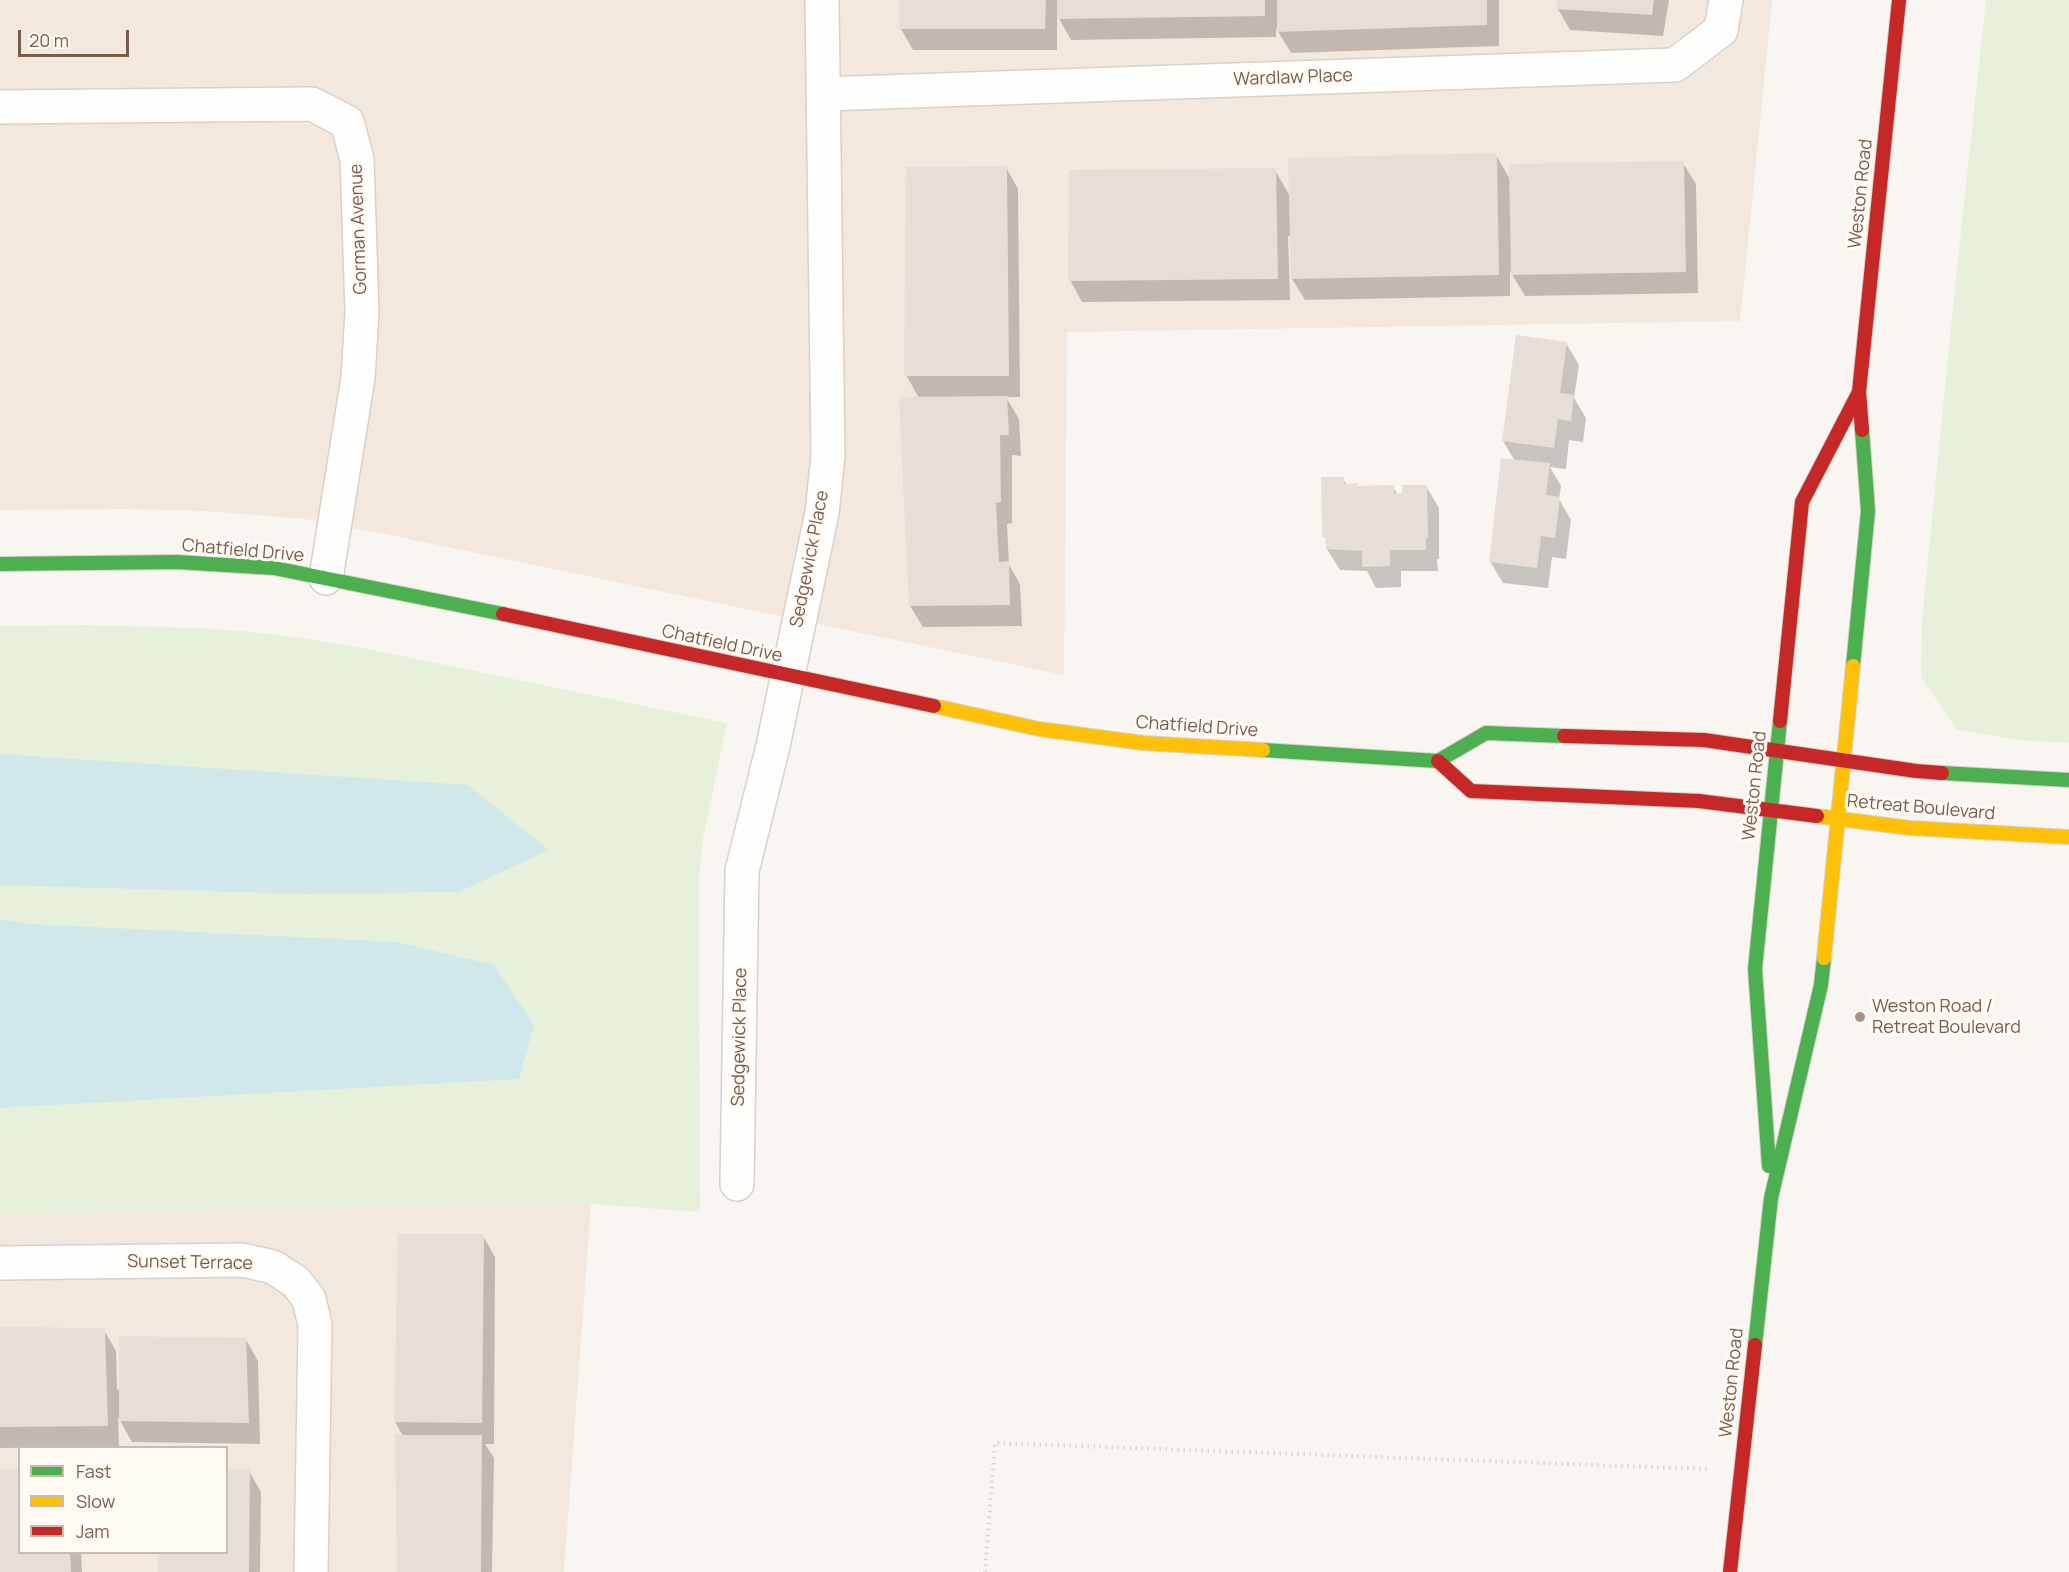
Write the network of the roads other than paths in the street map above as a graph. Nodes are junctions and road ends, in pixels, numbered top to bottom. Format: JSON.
{"nodes":[{"id":1,"x":822,"y":0,"type":"edge"},
{"id":2,"x":1726,"y":0,"type":"edge"},
{"id":3,"x":1899,"y":0,"type":"edge"},
{"id":4,"x":823,"y":94,"type":"junction"},
{"id":5,"x":0,"y":107,"type":"edge"},
{"id":6,"x":1859,"y":392,"type":"junction"},
{"id":7,"x":0,"y":564,"type":"edge"},
{"id":8,"x":326,"y":578,"type":"junction"},
{"id":9,"x":787,"y":676,"type":"junction"},
{"id":10,"x":1776,"y":751,"type":"junction"},
{"id":11,"x":1842,"y":760,"type":"junction"},
{"id":12,"x":1438,"y":761,"type":"junction"},
{"id":13,"x":2069,"y":780,"type":"edge"},
{"id":14,"x":1770,"y":810,"type":"junction"},
{"id":15,"x":1836,"y":819,"type":"junction"},
{"id":16,"x":2069,"y":837,"type":"edge"},
{"id":17,"x":737,"y":1184,"type":"dead end"},
{"id":18,"x":1771,"y":1198,"type":"junction"},
{"id":19,"x":0,"y":1263,"type":"edge"},
{"id":20,"x":311,"y":1572,"type":"edge"},
{"id":21,"x":1730,"y":1572,"type":"edge"}],
"edges":[{"from":1,"to":4,"type":"street","name":"Sedgewick Place"},
{"from":2,"to":4,"type":"street","name":"Wardlaw Place"},
{"from":3,"to":6,"type":"street","name":"Weston Road"},
{"from":4,"to":9,"type":"street","name":"Sedgewick Place"},
{"from":5,"to":8,"type":"street","name":"Gorman Avenue"},
{"from":6,"to":10,"type":"street","name":"Weston Road"},
{"from":6,"to":11,"type":"street","name":"Weston Road"},
{"from":7,"to":8,"type":"street","name":"Chatfield Drive"},
{"from":8,"to":9,"type":"street","name":"Chatfield Drive"},
{"from":9,"to":12,"type":"street","name":"Chatfield Drive"},
{"from":9,"to":17,"type":"street","name":"Sedgewick Place"},
{"from":10,"to":11,"type":"street"},
{"from":10,"to":12,"type":"street"},
{"from":10,"to":14,"type":"street","name":"Weston Road"},
{"from":11,"to":13,"type":"street","name":"Retreat Boulevard"},
{"from":11,"to":15,"type":"street","name":"Weston Road"},
{"from":12,"to":14,"type":"street"},
{"from":14,"to":15,"type":"street","name":"Retreat Boulevard"},
{"from":14,"to":18,"type":"street","name":"Weston Road"},
{"from":15,"to":16,"type":"street","name":"Retreat Boulevard"},
{"from":15,"to":18,"type":"street","name":"Weston Road"},
{"from":18,"to":21,"type":"street","name":"Weston Road"},
{"from":19,"to":20,"type":"street","name":"Sunset Terrace"}]}
